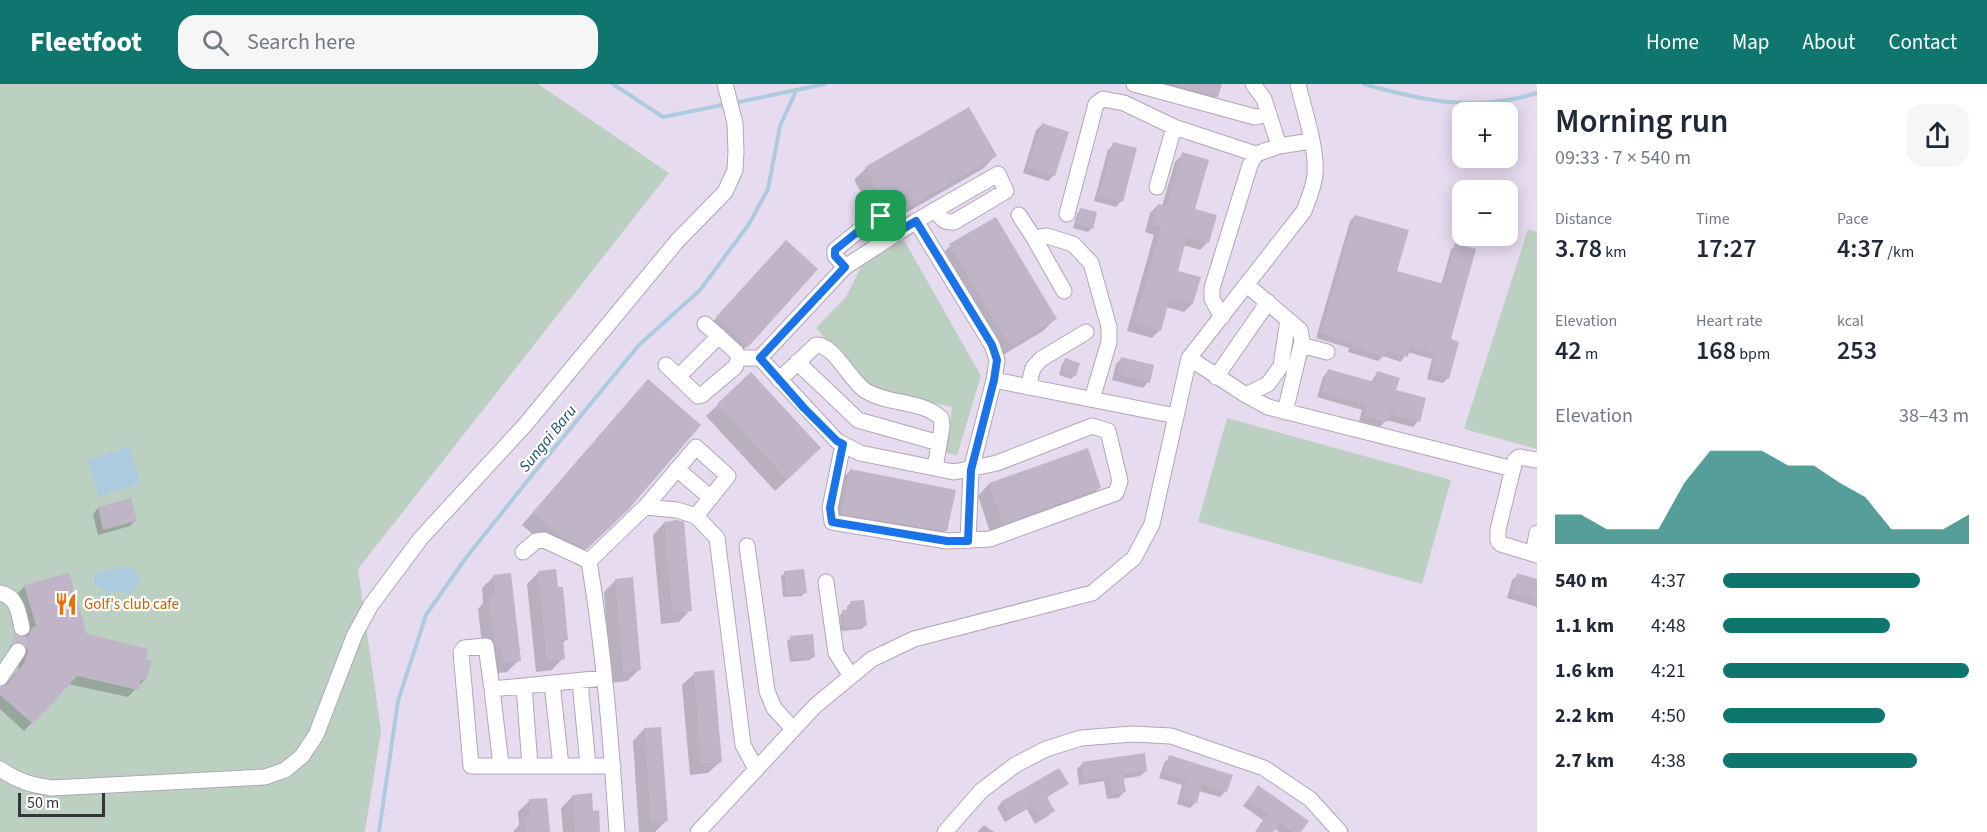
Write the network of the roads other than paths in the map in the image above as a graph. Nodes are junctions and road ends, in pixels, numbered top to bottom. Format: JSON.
{"nodes":[{"id":1,"x":1134,"y":84,"type":"edge"},
{"id":2,"x":1253,"y":84,"type":"edge"},
{"id":3,"x":1298,"y":84,"type":"edge"},
{"id":4,"x":725,"y":85,"type":"edge"},
{"id":5,"x":1269,"y":114,"type":"junction"},
{"id":6,"x":1174,"y":127,"type":"junction"},
{"id":7,"x":1311,"y":141,"type":"junction"},
{"id":8,"x":1279,"y":146,"type":"junction"},
{"id":9,"x":1256,"y":154,"type":"junction"},
{"id":10,"x":1157,"y":187,"type":"dead end"},
{"id":11,"x":936,"y":209,"type":"dead end"},
{"id":12,"x":1067,"y":214,"type":"dead end"},
{"id":13,"x":1019,"y":215,"type":"dead end"},
{"id":14,"x":916,"y":221,"type":"junction"},
{"id":15,"x":898,"y":232,"type":"junction"},
{"id":16,"x":1034,"y":238,"type":"junction"},
{"id":17,"x":845,"y":267,"type":"junction"},
{"id":18,"x":1247,"y":285,"type":"junction"},
{"id":19,"x":1064,"y":291,"type":"dead end"},
{"id":20,"x":1268,"y":302,"type":"junction"},
{"id":21,"x":1222,"y":317,"type":"junction"},
{"id":22,"x":1288,"y":320,"type":"junction"},
{"id":23,"x":705,"y":324,"type":"dead end"},
{"id":24,"x":1086,"y":332,"type":"dead end"},
{"id":25,"x":719,"y":336,"type":"junction"},
{"id":26,"x":1301,"y":345,"type":"junction"},
{"id":27,"x":1327,"y":352,"type":"dead end"},
{"id":28,"x":739,"y":358,"type":"junction"},
{"id":29,"x":760,"y":358,"type":"junction"},
{"id":30,"x":1189,"y":358,"type":"junction"},
{"id":31,"x":797,"y":362,"type":"junction"},
{"id":32,"x":666,"y":365,"type":"dead end"},
{"id":33,"x":1216,"y":376,"type":"junction"},
{"id":34,"x":678,"y":378,"type":"junction"},
{"id":35,"x":779,"y":380,"type":"junction"},
{"id":36,"x":994,"y":380,"type":"junction"},
{"id":37,"x":1028,"y":387,"type":"junction"},
{"id":38,"x":1246,"y":395,"type":"junction"},
{"id":39,"x":1092,"y":399,"type":"junction"},
{"id":40,"x":1285,"y":412,"type":"junction"},
{"id":41,"x":1176,"y":416,"type":"junction"},
{"id":42,"x":939,"y":443,"type":"junction"},
{"id":43,"x":843,"y":444,"type":"junction"},
{"id":44,"x":1537,"y":460,"type":"edge"},
{"id":45,"x":935,"y":468,"type":"junction"},
{"id":46,"x":677,"y":469,"type":"junction"},
{"id":47,"x":1513,"y":469,"type":"junction"},
{"id":48,"x":971,"y":470,"type":"junction"},
{"id":49,"x":711,"y":498,"type":"junction"},
{"id":50,"x":645,"y":507,"type":"junction"},
{"id":51,"x":696,"y":516,"type":"junction"},
{"id":52,"x":1537,"y":533,"type":"edge"},
{"id":53,"x":968,"y":541,"type":"junction"},
{"id":54,"x":747,"y":546,"type":"dead end"},
{"id":55,"x":524,"y":552,"type":"dead end"},
{"id":56,"x":1535,"y":554,"type":"edge"},
{"id":57,"x":589,"y":561,"type":"junction"},
{"id":58,"x":826,"y":582,"type":"dead end"},
{"id":59,"x":0,"y":593,"type":"edge"},
{"id":60,"x":22,"y":628,"type":"tunnel mouth"},
{"id":61,"x":18,"y":651,"type":"tunnel mouth"},
{"id":62,"x":851,"y":676,"type":"junction"},
{"id":63,"x":0,"y":678,"type":"edge"},
{"id":64,"x":604,"y":678,"type":"junction"},
{"id":65,"x":580,"y":681,"type":"junction"},
{"id":66,"x":552,"y":683,"type":"junction"},
{"id":67,"x":524,"y":686,"type":"junction"},
{"id":68,"x":492,"y":688,"type":"junction"},
{"id":69,"x":793,"y":729,"type":"junction"},
{"id":70,"x":501,"y":765,"type":"junction"},
{"id":71,"x":530,"y":766,"type":"junction"},
{"id":72,"x":561,"y":766,"type":"junction"},
{"id":73,"x":588,"y":766,"type":"junction"},
{"id":74,"x":613,"y":766,"type":"junction"},
{"id":75,"x":0,"y":769,"type":"edge"},
{"id":76,"x":756,"y":769,"type":"junction"},
{"id":77,"x":617,"y":832,"type":"edge"},
{"id":78,"x":699,"y":832,"type":"edge"},
{"id":79,"x":945,"y":832,"type":"edge"},
{"id":80,"x":1340,"y":832,"type":"edge"}],
"edges":[{"from":1,"to":5,"type":"lane"},
{"from":2,"to":5,"type":"lane"},
{"from":3,"to":7,"type":"lane"},
{"from":4,"to":75,"type":"lane"},
{"from":5,"to":8,"type":"lane"},
{"from":6,"to":9,"type":"lane"},
{"from":6,"to":10,"type":"lane"},
{"from":6,"to":12,"type":"lane"},
{"from":7,"to":8,"type":"lane"},
{"from":7,"to":18,"type":"lane"},
{"from":8,"to":9,"type":"lane"},
{"from":9,"to":21,"type":"lane"},
{"from":11,"to":14,"type":"lane"},
{"from":13,"to":16,"type":"lane"},
{"from":14,"to":15,"type":"lane"},
{"from":14,"to":36,"type":"lane"},
{"from":15,"to":17,"type":"lane"},
{"from":15,"to":17,"type":"lane"},
{"from":16,"to":19,"type":"lane"},
{"from":16,"to":39,"type":"lane"},
{"from":17,"to":29,"type":"lane"},
{"from":18,"to":20,"type":"lane"},
{"from":18,"to":21,"type":"lane"},
{"from":20,"to":22,"type":"lane"},
{"from":20,"to":33,"type":"lane"},
{"from":21,"to":30,"type":"lane"},
{"from":22,"to":26,"type":"lane"},
{"from":22,"to":38,"type":"lane"},
{"from":23,"to":25,"type":"lane"},
{"from":24,"to":37,"type":"lane"},
{"from":25,"to":28,"type":"lane"},
{"from":25,"to":34,"type":"lane"},
{"from":26,"to":27,"type":"lane"},
{"from":26,"to":40,"type":"lane"},
{"from":28,"to":29,"type":"lane"},
{"from":28,"to":34,"type":"lane"},
{"from":29,"to":35,"type":"lane"},
{"from":30,"to":33,"type":"lane"},
{"from":30,"to":41,"type":"lane"},
{"from":31,"to":35,"type":"lane"},
{"from":31,"to":42,"type":"lane"},
{"from":31,"to":42,"type":"lane"},
{"from":32,"to":34,"type":"lane"},
{"from":33,"to":38,"type":"lane"},
{"from":35,"to":43,"type":"lane"},
{"from":36,"to":37,"type":"lane"},
{"from":36,"to":48,"type":"lane"},
{"from":37,"to":39,"type":"lane"},
{"from":38,"to":40,"type":"lane"},
{"from":39,"to":41,"type":"lane"},
{"from":40,"to":47,"type":"lane"},
{"from":41,"to":62,"type":"lane"},
{"from":42,"to":45,"type":"lane"},
{"from":43,"to":45,"type":"lane"},
{"from":43,"to":53,"type":"lane"},
{"from":44,"to":47,"type":"lane"},
{"from":45,"to":48,"type":"lane"},
{"from":46,"to":49,"type":"lane"},
{"from":46,"to":49,"type":"lane"},
{"from":46,"to":50,"type":"lane"},
{"from":47,"to":56,"type":"lane"},
{"from":48,"to":53,"type":"lane"},
{"from":48,"to":53,"type":"lane"},
{"from":49,"to":51,"type":"lane"},
{"from":50,"to":51,"type":"lane"},
{"from":50,"to":57,"type":"lane"},
{"from":51,"to":76,"type":"lane"},
{"from":52,"to":56,"type":"lane"},
{"from":54,"to":69,"type":"lane"},
{"from":55,"to":57,"type":"lane"},
{"from":57,"to":64,"type":"lane"},
{"from":58,"to":62,"type":"lane"},
{"from":59,"to":60,"type":"lane"},
{"from":61,"to":63,"type":"lane"},
{"from":62,"to":69,"type":"lane"},
{"from":64,"to":65,"type":"lane"},
{"from":64,"to":74,"type":"lane"},
{"from":65,"to":66,"type":"lane"},
{"from":65,"to":73,"type":"lane"},
{"from":66,"to":67,"type":"lane"},
{"from":66,"to":72,"type":"lane"},
{"from":67,"to":68,"type":"lane"},
{"from":67,"to":71,"type":"lane"},
{"from":68,"to":70,"type":"lane"},
{"from":68,"to":70,"type":"lane"},
{"from":69,"to":76,"type":"lane"},
{"from":70,"to":71,"type":"lane"},
{"from":71,"to":72,"type":"lane"},
{"from":72,"to":73,"type":"lane"},
{"from":73,"to":74,"type":"lane"},
{"from":74,"to":77,"type":"lane"},
{"from":76,"to":78,"type":"lane"},
{"from":79,"to":80,"type":"lane"}]}
